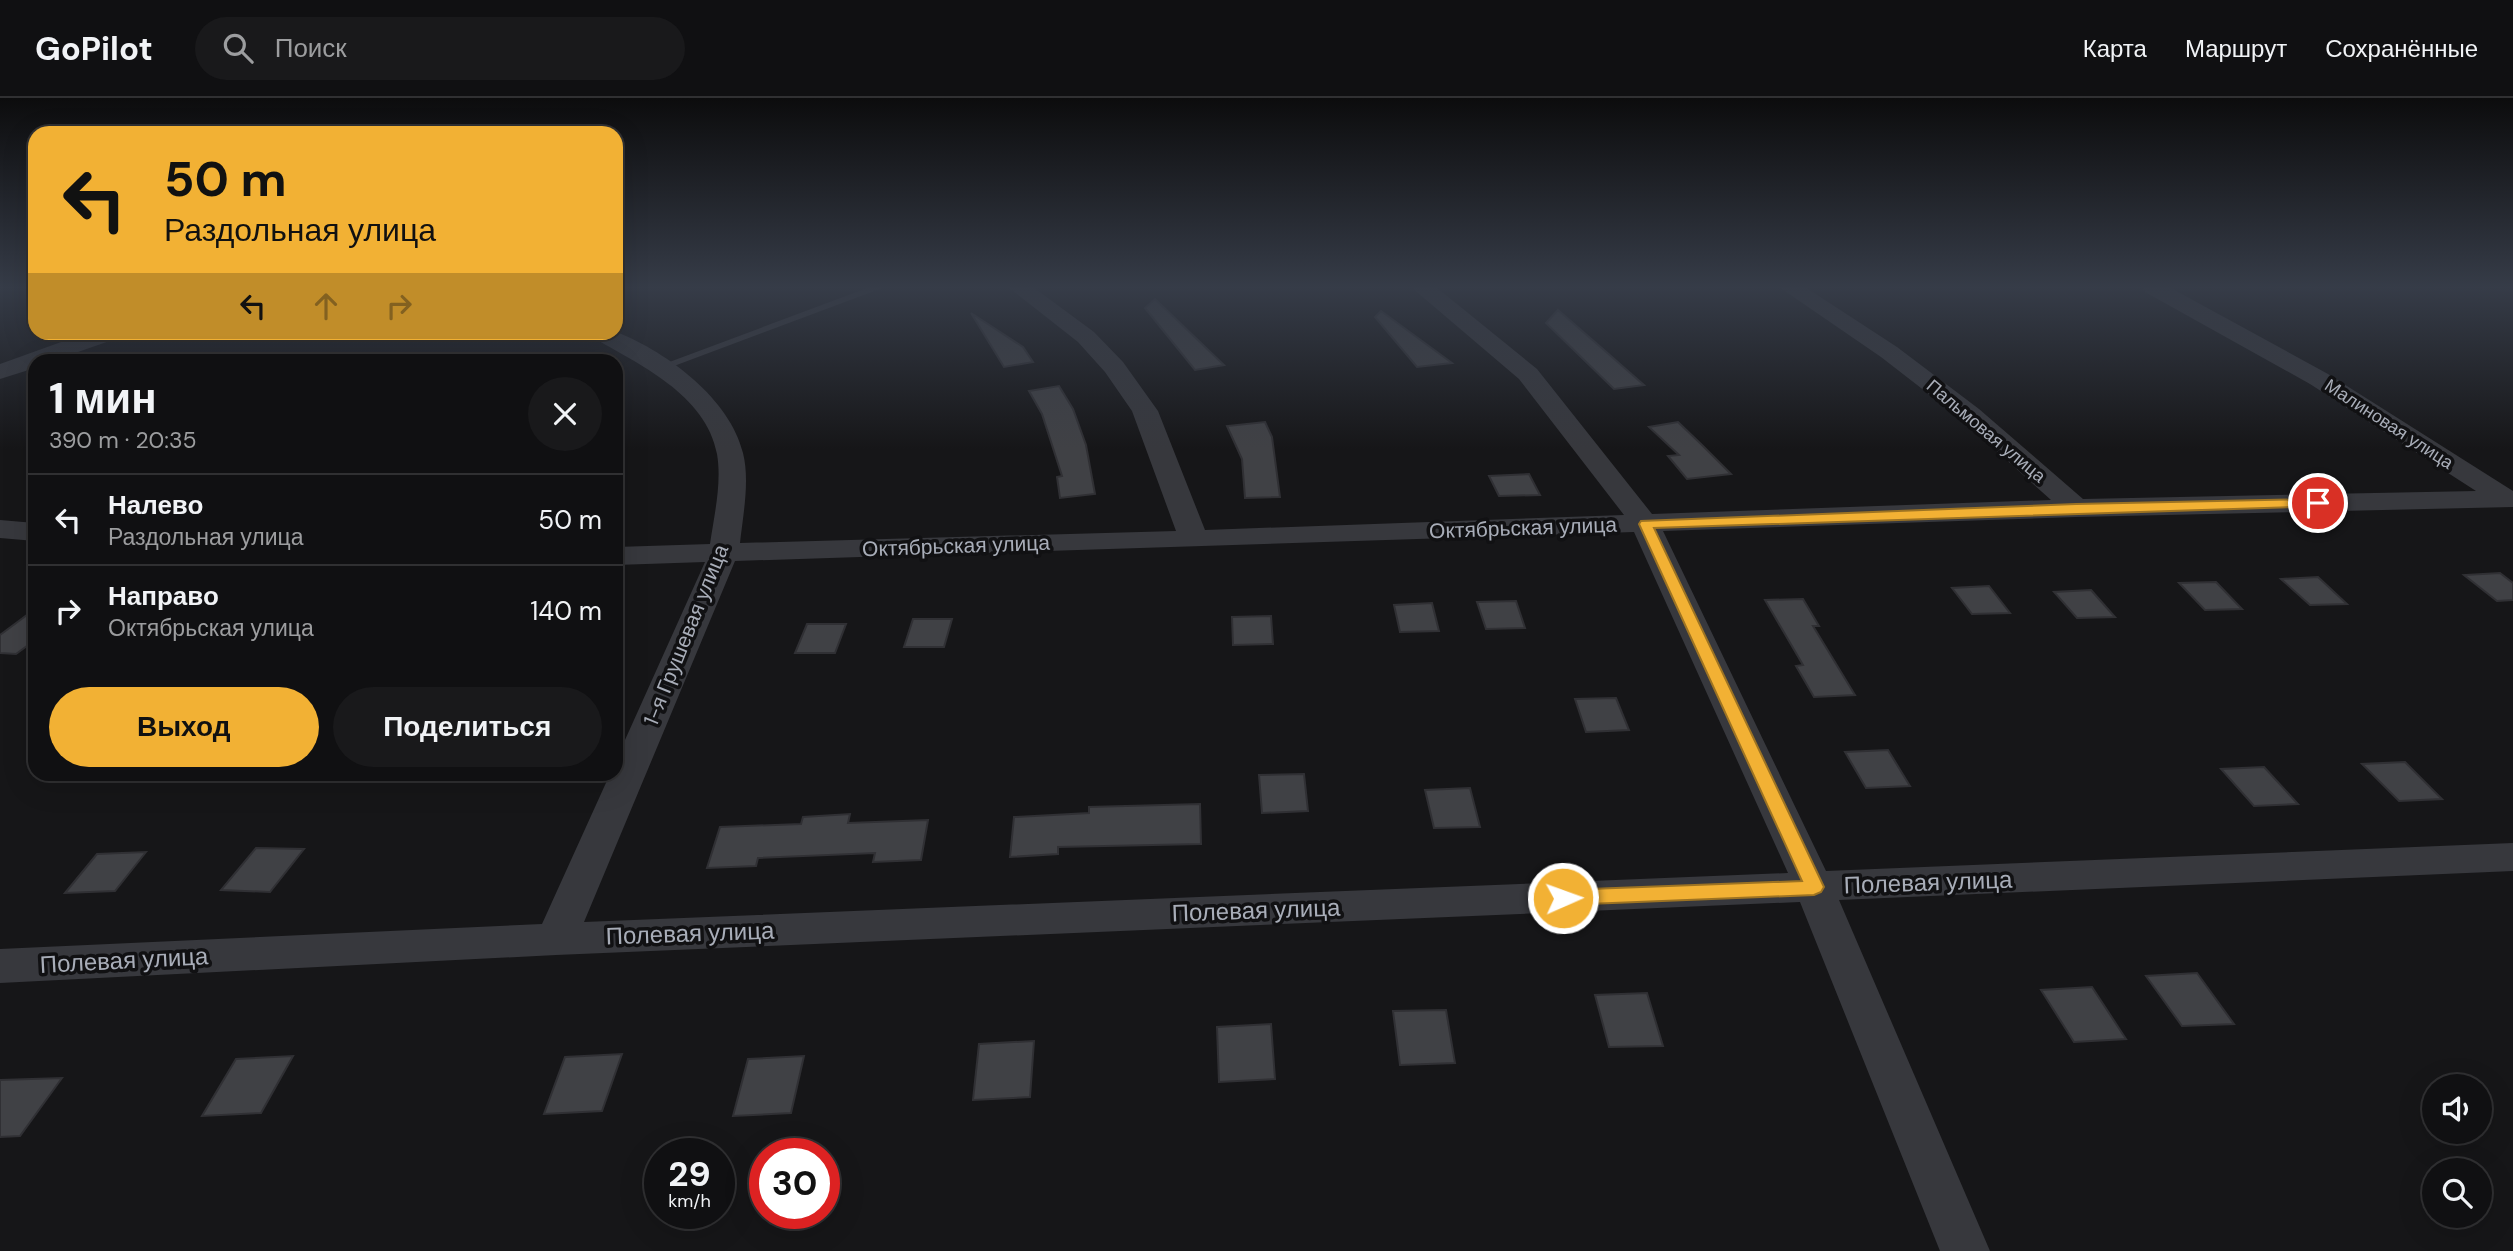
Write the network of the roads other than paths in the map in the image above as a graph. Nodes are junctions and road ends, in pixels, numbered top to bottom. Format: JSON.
{"nodes":[{"id":1,"x":88,"y":341,"type":"edge"},
{"id":2,"x":616,"y":341,"type":"edge"},
{"id":3,"x":733,"y":341,"type":"edge"},
{"id":4,"x":1090,"y":341,"type":"edge"},
{"id":5,"x":1488,"y":341,"type":"edge"},
{"id":6,"x":1872,"y":341,"type":"edge"},
{"id":7,"x":2250,"y":341,"type":"edge"},
{"id":8,"x":51,"y":354,"type":"edge"},
{"id":9,"x":28,"y":362,"type":"edge"},
{"id":10,"x":662,"y":367,"type":"junction"},
{"id":11,"x":0,"y":372,"type":"edge"},
{"id":12,"x":2511,"y":500,"type":"edge"},
{"id":13,"x":2076,"y":508,"type":"junction"},
{"id":14,"x":1646,"y":524,"type":"junction"},
{"id":15,"x":0,"y":529,"type":"edge"},
{"id":16,"x":28,"y":531,"type":"edge"},
{"id":17,"x":1194,"y":540,"type":"junction"},
{"id":18,"x":724,"y":553,"type":"junction"},
{"id":19,"x":623,"y":556,"type":"edge"},
{"id":20,"x":2513,"y":857,"type":"edge"},
{"id":21,"x":1814,"y":887,"type":"junction"},
{"id":22,"x":556,"y":939,"type":"junction"},
{"id":23,"x":0,"y":965,"type":"edge"},
{"id":24,"x":1965,"y":1251,"type":"edge"}],
"edges":[{"from":1,"to":8,"type":"street"},
{"from":2,"to":10,"type":"street","name":"1-я Грушевая улица"},
{"from":3,"to":10,"type":"lane"},
{"from":4,"to":17,"type":"street"},
{"from":5,"to":14,"type":"street"},
{"from":6,"to":13,"type":"street","name":"Пальмовая улица"},
{"from":7,"to":12,"type":"street","name":"Малиновая улица"},
{"from":9,"to":11,"type":"street"},
{"from":10,"to":18,"type":"street","name":"1-я Грушевая улица"},
{"from":12,"to":13,"type":"street","name":"Октябрьская улица"},
{"from":13,"to":14,"type":"street","name":"Октябрьская улица"},
{"from":14,"to":17,"type":"street","name":"Октябрьская улица"},
{"from":14,"to":21,"type":"street"},
{"from":15,"to":16,"type":"street"},
{"from":17,"to":18,"type":"street","name":"Октябрьская улица"},
{"from":18,"to":19,"type":"street","name":"Октябрьская улица"},
{"from":18,"to":22,"type":"street","name":"1-я Грушевая улица"},
{"from":20,"to":21,"type":"street","name":"Полевая улица"},
{"from":21,"to":22,"type":"street","name":"Полевая улица"},
{"from":21,"to":24,"type":"street"},
{"from":22,"to":23,"type":"street","name":"Полевая улица"}]}
